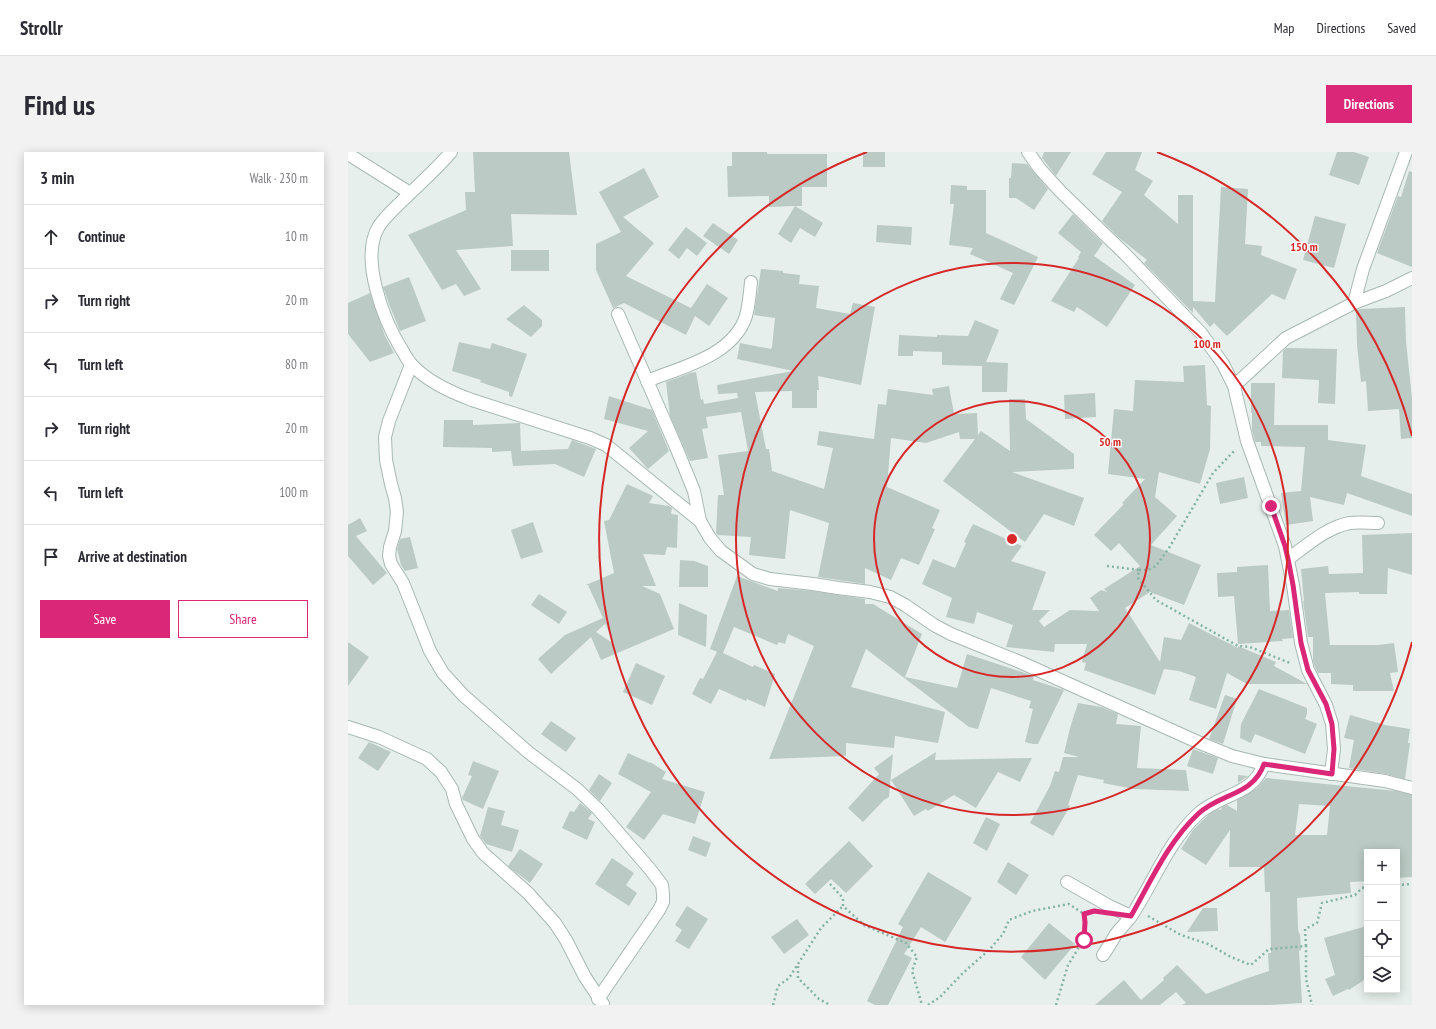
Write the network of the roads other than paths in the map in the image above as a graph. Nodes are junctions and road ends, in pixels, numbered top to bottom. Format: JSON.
{"nodes":[{"id":1,"x":451,"y":152,"type":"edge"},
{"id":2,"x":1028,"y":152,"type":"edge"},
{"id":3,"x":1406,"y":152,"type":"edge"},
{"id":4,"x":348,"y":154,"type":"edge"},
{"id":5,"x":410,"y":193,"type":"junction"},
{"id":6,"x":1412,"y":278,"type":"edge"},
{"id":7,"x":751,"y":282,"type":"dead end"},
{"id":8,"x":1354,"y":303,"type":"junction"},
{"id":9,"x":618,"y":314,"type":"dead end"},
{"id":10,"x":411,"y":365,"type":"junction"},
{"id":11,"x":647,"y":381,"type":"junction"},
{"id":12,"x":1234,"y":386,"type":"junction"},
{"id":13,"x":700,"y":521,"type":"junction"},
{"id":14,"x":1378,"y":524,"type":"dead end"},
{"id":15,"x":1288,"y":559,"type":"junction"},
{"id":16,"x":348,"y":727,"type":"edge"},
{"id":17,"x":1264,"y":764,"type":"junction"},
{"id":18,"x":1332,"y":774,"type":"junction"},
{"id":19,"x":1412,"y":788,"type":"edge"},
{"id":20,"x":1067,"y":882,"type":"dead end"},
{"id":21,"x":1131,"y":916,"type":"junction"},
{"id":22,"x":1104,"y":955,"type":"dead end"},
{"id":23,"x":601,"y":1002,"type":"edge"}],
"edges":[{"from":1,"to":5,"type":"street"},
{"from":2,"to":12,"type":"street"},
{"from":3,"to":8,"type":"street"},
{"from":4,"to":5,"type":"street"},
{"from":5,"to":10,"type":"street"},
{"from":6,"to":8,"type":"street"},
{"from":7,"to":11,"type":"street"},
{"from":8,"to":12,"type":"street"},
{"from":9,"to":11,"type":"street"},
{"from":10,"to":13,"type":"street"},
{"from":10,"to":23,"type":"street"},
{"from":11,"to":13,"type":"street"},
{"from":12,"to":15,"type":"street"},
{"from":13,"to":17,"type":"street"},
{"from":14,"to":15,"type":"street"},
{"from":15,"to":18,"type":"street"},
{"from":16,"to":23,"type":"street"},
{"from":17,"to":18,"type":"street"},
{"from":17,"to":21,"type":"street"},
{"from":18,"to":19,"type":"street"},
{"from":20,"to":21,"type":"street"},
{"from":21,"to":22,"type":"street"}]}
